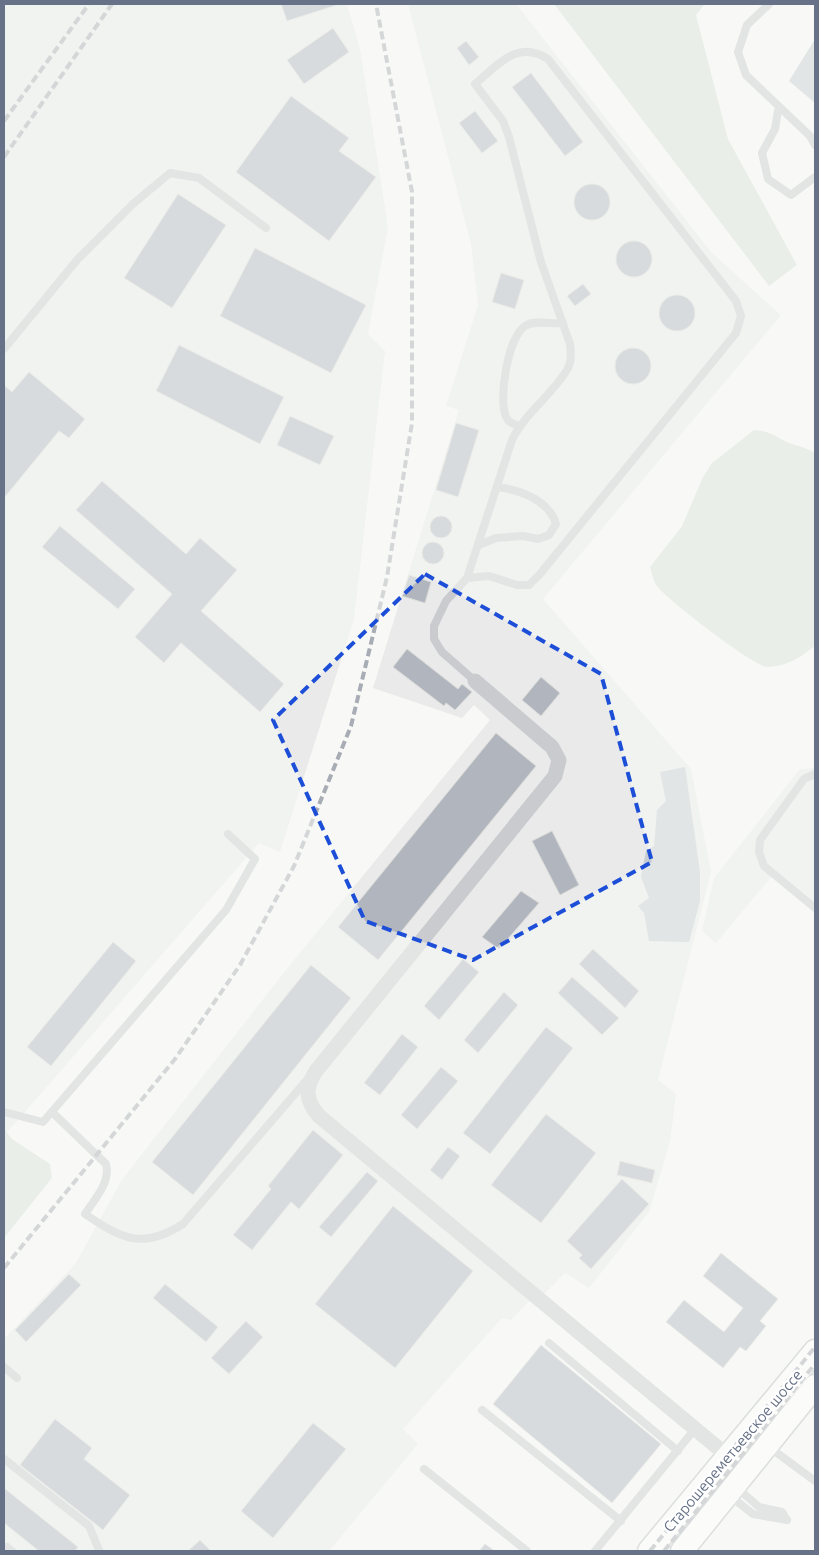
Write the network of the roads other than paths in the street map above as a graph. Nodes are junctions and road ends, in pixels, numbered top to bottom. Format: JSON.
{"nodes":[{"id":1,"x":769,"y":4,"type":"edge"},
{"id":2,"x":778,"y":111,"type":"dead end"},
{"id":3,"x":815,"y":145,"type":"edge"},
{"id":4,"x":815,"y":177,"type":"edge"},
{"id":5,"x":266,"y":228,"type":"dead end"},
{"id":6,"x":563,"y":324,"type":"junction"},
{"id":7,"x":4,"y":348,"type":"edge"},
{"id":8,"x":518,"y":426,"type":"junction"},
{"id":9,"x":497,"y":486,"type":"junction"},
{"id":10,"x":479,"y":545,"type":"junction"},
{"id":11,"x":467,"y":578,"type":"junction"},
{"id":12,"x":476,"y":681,"type":"joint"},
{"id":13,"x":815,"y":774,"type":"edge"},
{"id":14,"x":228,"y":834,"type":"dead end"},
{"id":15,"x":815,"y":908,"type":"edge"},
{"id":16,"x":316,"y":1071,"type":"junction"},
{"id":17,"x":4,"y":1112,"type":"edge"},
{"id":18,"x":52,"y":1112,"type":"junction"},
{"id":19,"x":549,"y":1343,"type":"dead end"},
{"id":20,"x":815,"y":1351,"type":"edge"},
{"id":21,"x":4,"y":1367,"type":"edge"},
{"id":22,"x":17,"y":1378,"type":"dead end"},
{"id":23,"x":815,"y":1386,"type":"edge"},
{"id":24,"x":482,"y":1410,"type":"dead end"},
{"id":25,"x":695,"y":1429,"type":"junction"},
{"id":26,"x":767,"y":1446,"type":"junction"},
{"id":27,"x":678,"y":1451,"type":"junction"},
{"id":28,"x":729,"y":1457,"type":"junction"},
{"id":29,"x":4,"y":1459,"type":"edge"},
{"id":30,"x":424,"y":1469,"type":"dead end"},
{"id":31,"x":815,"y":1481,"type":"edge"},
{"id":32,"x":731,"y":1490,"type":"junction"},
{"id":33,"x":621,"y":1521,"type":"junction"},
{"id":34,"x":99,"y":1551,"type":"edge"},
{"id":35,"x":527,"y":1551,"type":"edge"},
{"id":36,"x":595,"y":1551,"type":"edge"},
{"id":37,"x":650,"y":1551,"type":"edge"},
{"id":38,"x":682,"y":1551,"type":"edge"}],
"edges":[{"from":1,"to":3,"type":"lane"},
{"from":2,"to":4,"type":"lane"},
{"from":5,"to":7,"type":"lane"},
{"from":6,"to":8,"type":"lane"},
{"from":6,"to":8,"type":"lane"},
{"from":6,"to":11,"type":"lane"},
{"from":8,"to":9,"type":"lane"},
{"from":9,"to":10,"type":"lane"},
{"from":9,"to":10,"type":"lane"},
{"from":10,"to":11,"type":"lane"},
{"from":11,"to":12,"type":"lane"},
{"from":12,"to":16,"type":"street"},
{"from":13,"to":15,"type":"lane"},
{"from":14,"to":18,"type":"lane"},
{"from":16,"to":18,"type":"lane"},
{"from":16,"to":25,"type":"street"},
{"from":17,"to":18,"type":"lane"},
{"from":19,"to":27,"type":"lane"},
{"from":20,"to":28,"type":"main road","name":"Старошереметьевское шоссе"},
{"from":21,"to":22,"type":"lane"},
{"from":23,"to":26,"type":"main road","name":"Старошереметьевское шоссе"},
{"from":24,"to":33,"type":"lane"},
{"from":25,"to":27,"type":"lane"},
{"from":25,"to":28,"type":"street"},
{"from":26,"to":31,"type":"lane"},
{"from":26,"to":32,"type":"main road","name":"Старошереметьевское шоссе"},
{"from":27,"to":33,"type":"lane"},
{"from":28,"to":37,"type":"main road","name":"Старошереметьевское шоссе"},
{"from":29,"to":34,"type":"lane"},
{"from":30,"to":35,"type":"lane"},
{"from":32,"to":32,"type":"lane"},
{"from":32,"to":38,"type":"main road","name":"Старошереметьевское шоссе"},
{"from":33,"to":36,"type":"lane"}]}
